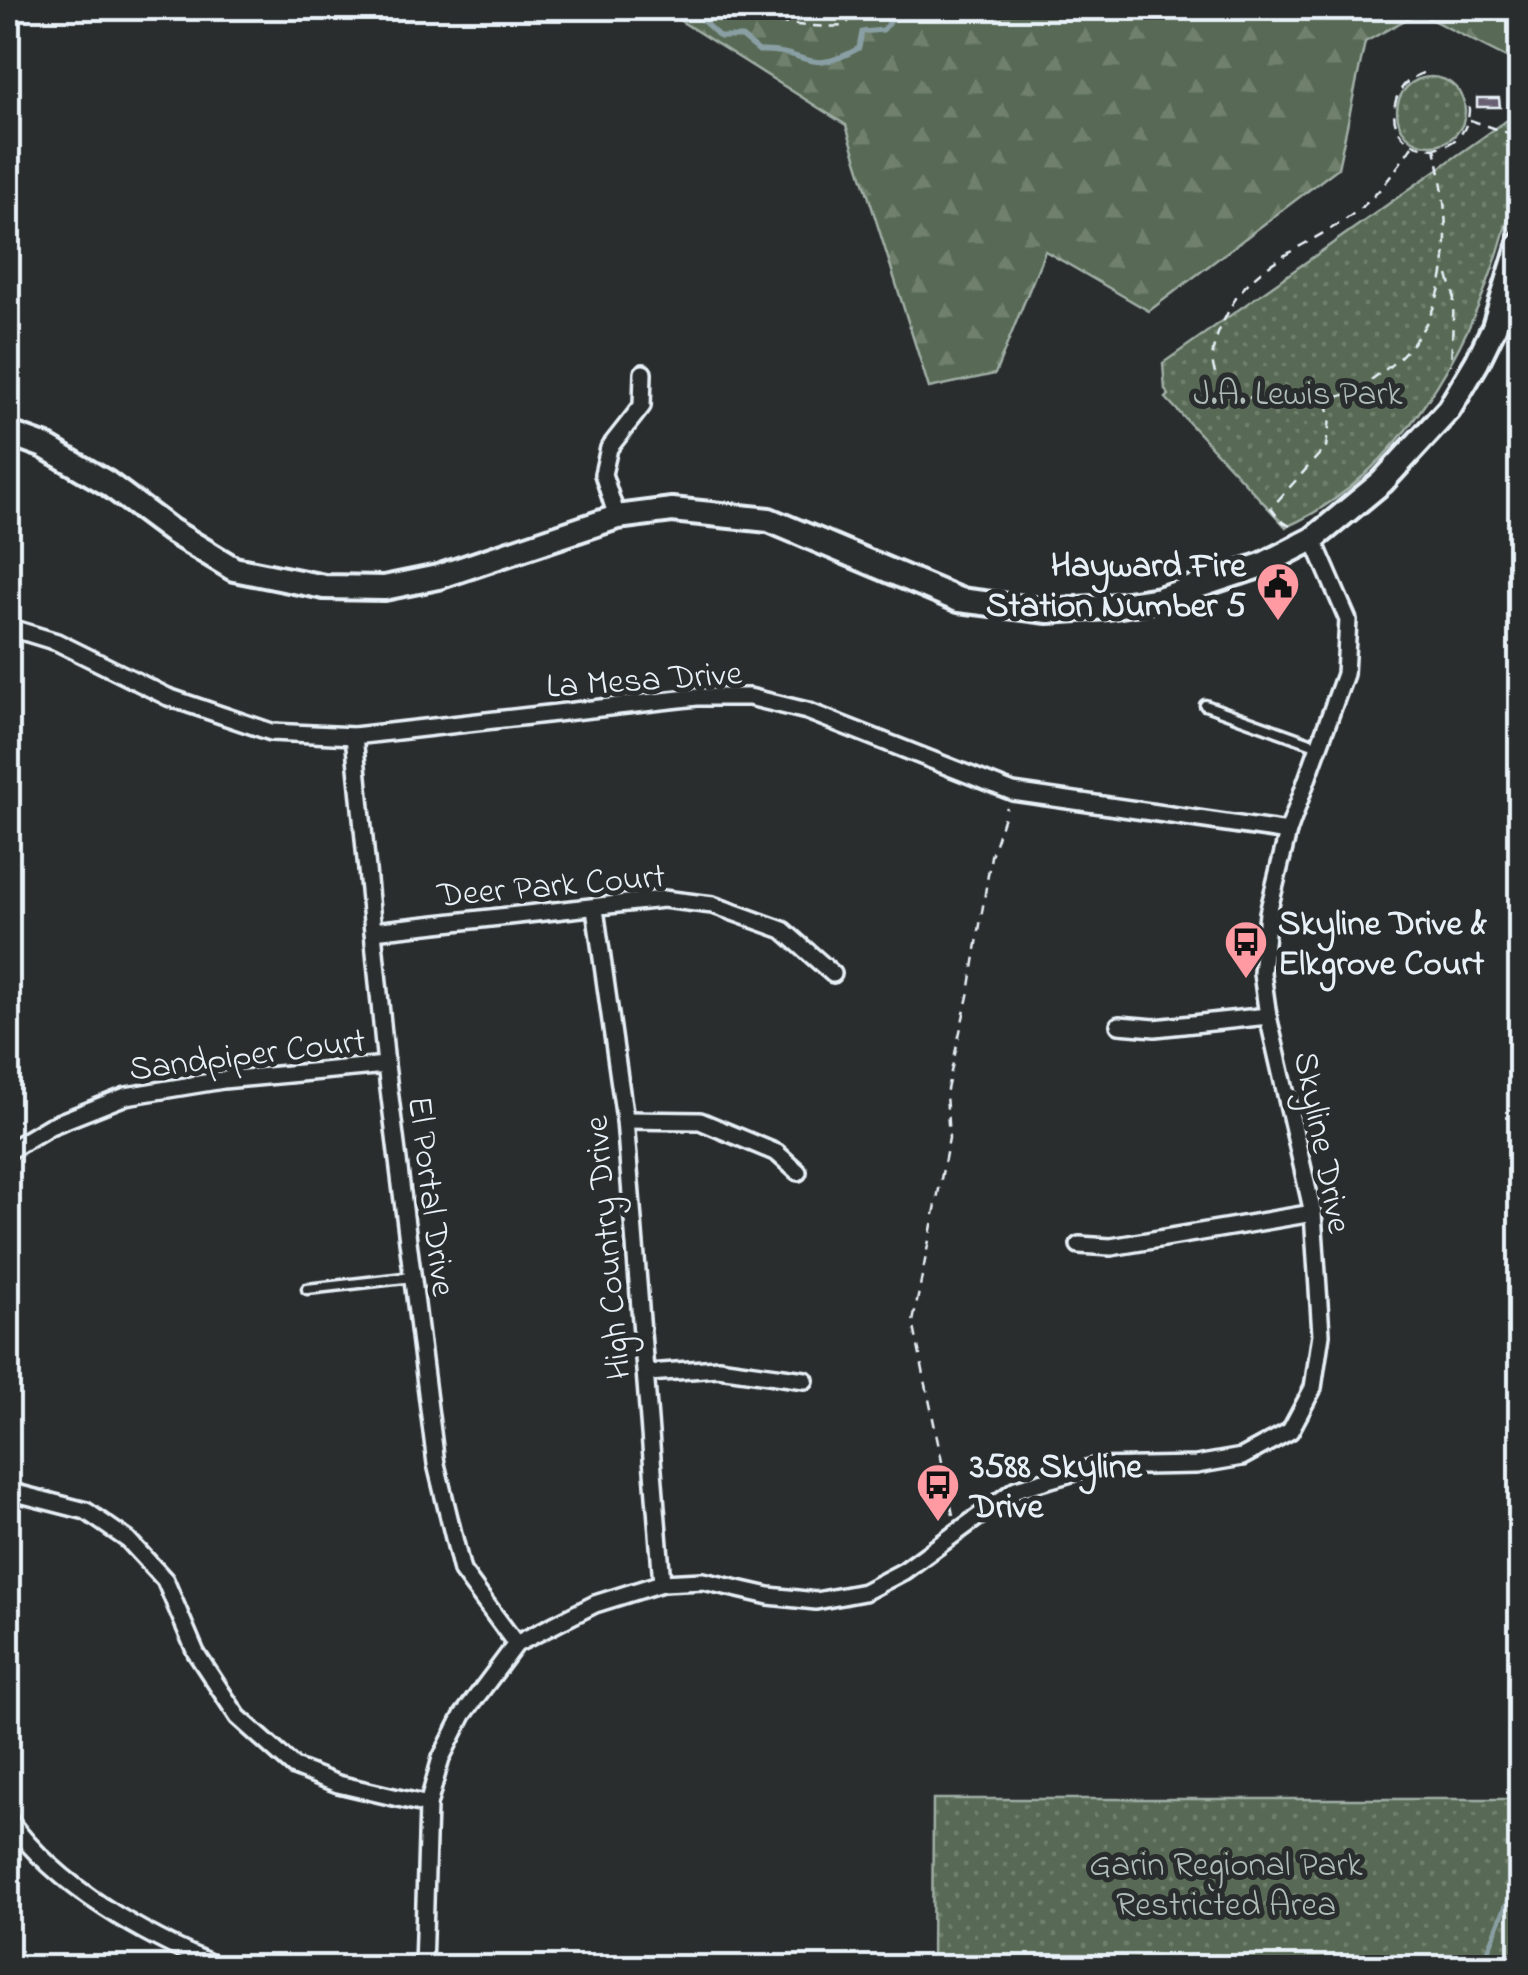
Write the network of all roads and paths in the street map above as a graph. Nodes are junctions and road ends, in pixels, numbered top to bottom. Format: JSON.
{"nodes":[{"id":1,"x":725,"y":8,"type":"edge"},
{"id":2,"x":861,"y":8,"type":"edge"},
{"id":3,"x":1423,"y":73,"type":"dead end"},
{"id":4,"x":1469,"y":106,"type":"dead end"},
{"id":5,"x":1470,"y":120,"type":"junction"},
{"id":6,"x":1520,"y":137,"type":"edge"},
{"id":7,"x":1412,"y":146,"type":"junction"},
{"id":8,"x":1436,"y":148,"type":"junction"},
{"id":9,"x":1520,"y":243,"type":"edge"},
{"id":10,"x":1446,"y":270,"type":"junction"},
{"id":11,"x":643,"y":373,"type":"dead end"},
{"id":12,"x":1467,"y":379,"type":"junction"},
{"id":13,"x":1327,"y":399,"type":"junction"},
{"id":14,"x":8,"y":433,"type":"edge"},
{"id":15,"x":616,"y":517,"type":"junction"},
{"id":16,"x":1313,"y":539,"type":"junction"},
{"id":17,"x":8,"y":627,"type":"edge"},
{"id":18,"x":1205,"y":705,"type":"dead end"},
{"id":19,"x":354,"y":736,"type":"junction"},
{"id":20,"x":1319,"y":746,"type":"junction"},
{"id":21,"x":1012,"y":792,"type":"junction"},
{"id":22,"x":1288,"y":832,"type":"junction"},
{"id":23,"x":596,"y":909,"type":"junction"},
{"id":24,"x":373,"y":931,"type":"junction"},
{"id":25,"x":833,"y":974,"type":"dead end"},
{"id":26,"x":1268,"y":1016,"type":"junction"},
{"id":27,"x":1119,"y":1025,"type":"dead end"},
{"id":28,"x":386,"y":1065,"type":"junction"},
{"id":29,"x":625,"y":1120,"type":"junction"},
{"id":30,"x":8,"y":1150,"type":"edge"},
{"id":31,"x":798,"y":1172,"type":"dead end"},
{"id":32,"x":1314,"y":1213,"type":"junction"},
{"id":33,"x":1079,"y":1244,"type":"dead end"},
{"id":34,"x":413,"y":1276,"type":"junction"},
{"id":35,"x":306,"y":1289,"type":"dead end"},
{"id":36,"x":648,"y":1373,"type":"junction"},
{"id":37,"x":805,"y":1380,"type":"dead end"},
{"id":38,"x":8,"y":1491,"type":"edge"},
{"id":39,"x":956,"y":1531,"type":"junction"},
{"id":40,"x":662,"y":1583,"type":"junction"},
{"id":41,"x":516,"y":1644,"type":"junction"},
{"id":42,"x":428,"y":1804,"type":"junction"},
{"id":43,"x":8,"y":1819,"type":"edge"},
{"id":44,"x":222,"y":1968,"type":"edge"},
{"id":45,"x":423,"y":1968,"type":"edge"}],
"edges":[{"from":1,"to":2,"type":"path"},
{"from":3,"to":7,"type":"path"},
{"from":4,"to":5,"type":"path"},
{"from":5,"to":6,"type":"path"},
{"from":5,"to":8,"type":"path"},
{"from":7,"to":8,"type":"path"},
{"from":7,"to":13,"type":"path"},
{"from":8,"to":10,"type":"path"},
{"from":9,"to":12,"type":"main road"},
{"from":10,"to":12,"type":"path"},
{"from":10,"to":13,"type":"path"},
{"from":11,"to":15,"type":"street"},
{"from":12,"to":16,"type":"main road"},
{"from":13,"to":16,"type":"path"},
{"from":14,"to":15,"type":"main road"},
{"from":15,"to":16,"type":"main road"},
{"from":16,"to":20,"type":"street","name":"Skyline Drive"},
{"from":17,"to":19,"type":"street","name":"La Mesa Drive"},
{"from":18,"to":20,"type":"lane"},
{"from":19,"to":21,"type":"street","name":"La Mesa Drive"},
{"from":19,"to":24,"type":"street","name":"El Portal Drive"},
{"from":20,"to":22,"type":"street","name":"Skyline Drive"},
{"from":21,"to":22,"type":"street","name":"La Mesa Drive"},
{"from":21,"to":39,"type":"path"},
{"from":22,"to":26,"type":"street","name":"Skyline Drive"},
{"from":23,"to":24,"type":"street","name":"Deer Park Court"},
{"from":23,"to":25,"type":"street","name":"Deer Park Court"},
{"from":23,"to":29,"type":"street","name":"High Country Drive"},
{"from":24,"to":28,"type":"street","name":"El Portal Drive"},
{"from":26,"to":27,"type":"street"},
{"from":26,"to":32,"type":"street","name":"Skyline Drive"},
{"from":28,"to":30,"type":"street","name":"Sandpiper Court"},
{"from":28,"to":34,"type":"street","name":"El Portal Drive"},
{"from":29,"to":31,"type":"street"},
{"from":29,"to":36,"type":"street","name":"High Country Drive"},
{"from":32,"to":33,"type":"street"},
{"from":32,"to":39,"type":"street","name":"Skyline Drive"},
{"from":34,"to":35,"type":"lane"},
{"from":34,"to":41,"type":"street","name":"El Portal Drive"},
{"from":36,"to":37,"type":"street"},
{"from":36,"to":40,"type":"street","name":"High Country Drive"},
{"from":38,"to":42,"type":"street"},
{"from":39,"to":40,"type":"street","name":"Skyline Drive"},
{"from":40,"to":41,"type":"street","name":"Skyline Drive"},
{"from":41,"to":42,"type":"street","name":"Skyline Drive"},
{"from":42,"to":45,"type":"street","name":"Skyline Drive"},
{"from":43,"to":44,"type":"street"}]}
